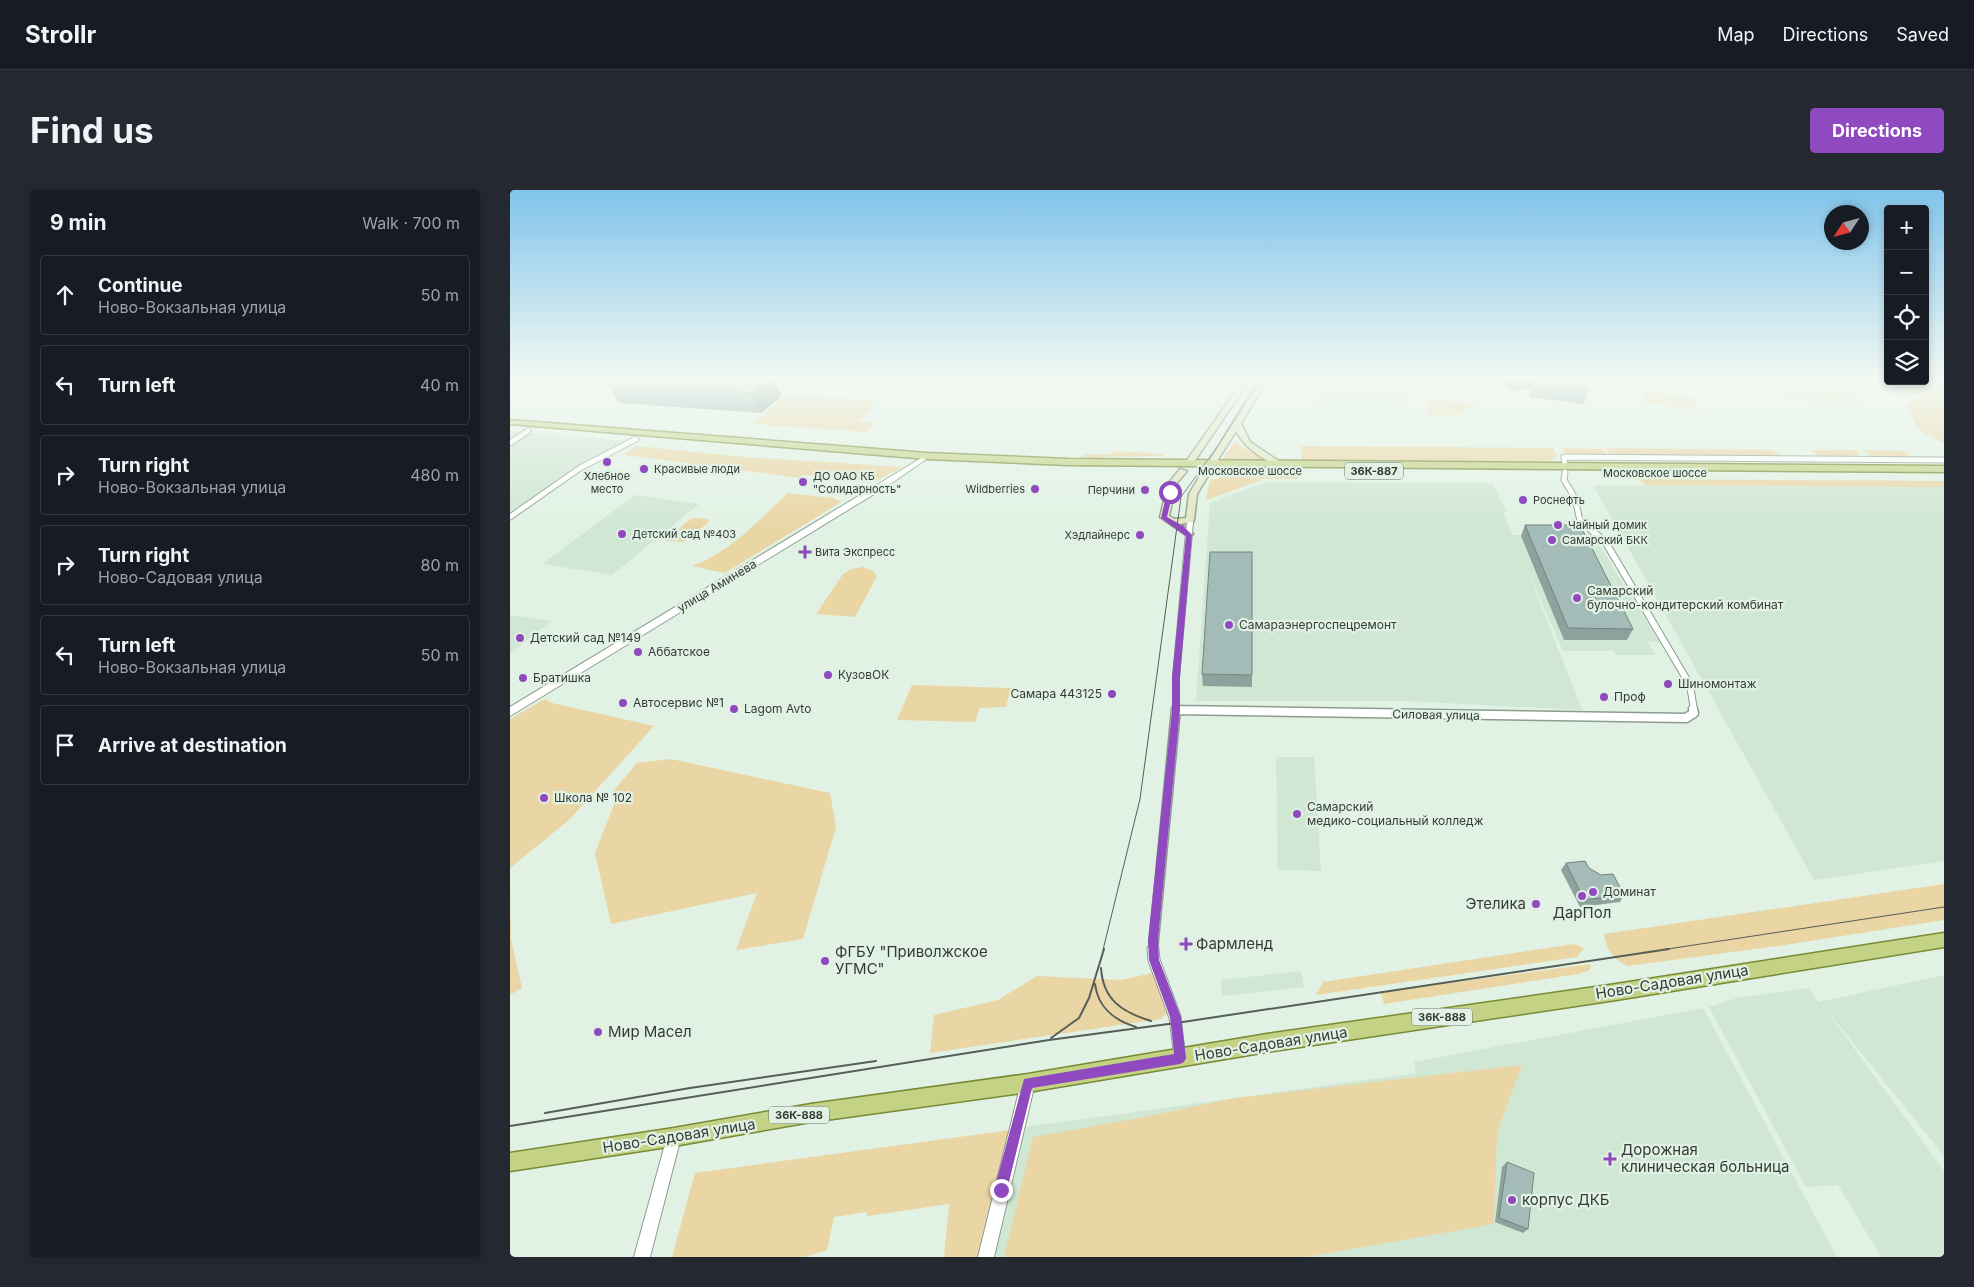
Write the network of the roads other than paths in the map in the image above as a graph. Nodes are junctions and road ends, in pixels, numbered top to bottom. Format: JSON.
{"nodes":[{"id":1,"x":549,"y":428,"type":"edge"},
{"id":2,"x":1213,"y":428,"type":"edge"},
{"id":3,"x":1234,"y":428,"type":"edge"},
{"id":4,"x":1238,"y":428,"type":"edge"},
{"id":5,"x":510,"y":430,"type":"edge"},
{"id":6,"x":564,"y":430,"type":"junction"},
{"id":7,"x":528,"y":431,"type":"junction"},
{"id":8,"x":638,"y":438,"type":"junction"},
{"id":9,"x":510,"y":443,"type":"edge"},
{"id":10,"x":1944,"y":460,"type":"edge"},
{"id":11,"x":921,"y":461,"type":"junction"},
{"id":12,"x":1282,"y":466,"type":"junction"},
{"id":13,"x":1186,"y":467,"type":"junction"},
{"id":14,"x":1209,"y":467,"type":"junction"},
{"id":15,"x":1565,"y":469,"type":"junction"},
{"id":16,"x":1944,"y":472,"type":"edge"},
{"id":17,"x":510,"y":517,"type":"edge"},
{"id":18,"x":1190,"y":520,"type":"junction"},
{"id":19,"x":1171,"y":522,"type":"junction"},
{"id":20,"x":1189,"y":534,"type":"junction"},
{"id":21,"x":1176,"y":710,"type":"junction"},
{"id":22,"x":510,"y":712,"type":"edge"},
{"id":23,"x":1944,"y":940,"type":"edge"},
{"id":24,"x":1180,"y":1058,"type":"junction"},
{"id":25,"x":1028,"y":1083,"type":"junction"},
{"id":26,"x":674,"y":1138,"type":"junction"},
{"id":27,"x":510,"y":1162,"type":"edge"},
{"id":28,"x":642,"y":1257,"type":"edge"},
{"id":29,"x":986,"y":1257,"type":"edge"}],
"edges":[{"from":1,"to":6,"type":"main road","name":"Московское шоссе","number":"36К-887"},
{"from":2,"to":13,"type":"main road"},
{"from":3,"to":14,"type":"main road"},
{"from":4,"to":12,"type":"main road"},
{"from":5,"to":7,"type":"main road","name":"Московское шоссе","number":"36К-887"},
{"from":6,"to":7,"type":"main road","name":"Московское шоссе","number":"36К-887"},
{"from":6,"to":8,"type":"main road","name":"Московское шоссе","number":"36К-887"},
{"from":6,"to":8,"type":"main road","name":"Московское шоссе","number":"36К-887"},
{"from":6,"to":13,"type":"main road","name":"Московское шоссе","number":"36К-887"},
{"from":7,"to":9,"type":"street"},
{"from":8,"to":11,"type":"main road","name":"Московское шоссе","number":"36К-887"},
{"from":8,"to":17,"type":"street"},
{"from":10,"to":15,"type":"street"},
{"from":11,"to":13,"type":"main road","name":"Московское шоссе","number":"36К-887"},
{"from":11,"to":22,"type":"street","name":"улица Аминева"},
{"from":12,"to":14,"type":"main road","name":"Московское шоссе","number":"36К-887"},
{"from":12,"to":15,"type":"main road","name":"Московское шоссе","number":"36К-887"},
{"from":13,"to":14,"type":"main road","name":"Московское шоссе","number":"36К-887"},
{"from":13,"to":19,"type":"main road"},
{"from":14,"to":15,"type":"main road","name":"Московское шоссе","number":"36К-887"},
{"from":14,"to":18,"type":"main road"},
{"from":15,"to":16,"type":"main road","name":"Московское шоссе","number":"36К-887"},
{"from":15,"to":21,"type":"street","name":"Силовая улица"},
{"from":18,"to":19,"type":"main road"},
{"from":18,"to":20,"type":"street"},
{"from":19,"to":20,"type":"main road"},
{"from":20,"to":21,"type":"street"},
{"from":21,"to":24,"type":"street"},
{"from":23,"to":24,"type":"main road","name":"Ново-Садовая улица","number":"36К-888"},
{"from":24,"to":25,"type":"main road","name":"Ново-Садовая улица","number":"36К-888"},
{"from":25,"to":26,"type":"main road","name":"Ново-Садовая улица","number":"36К-888"},
{"from":25,"to":29,"type":"street"},
{"from":26,"to":27,"type":"main road","name":"Ново-Садовая улица","number":"36К-888"},
{"from":26,"to":28,"type":"street"}]}
